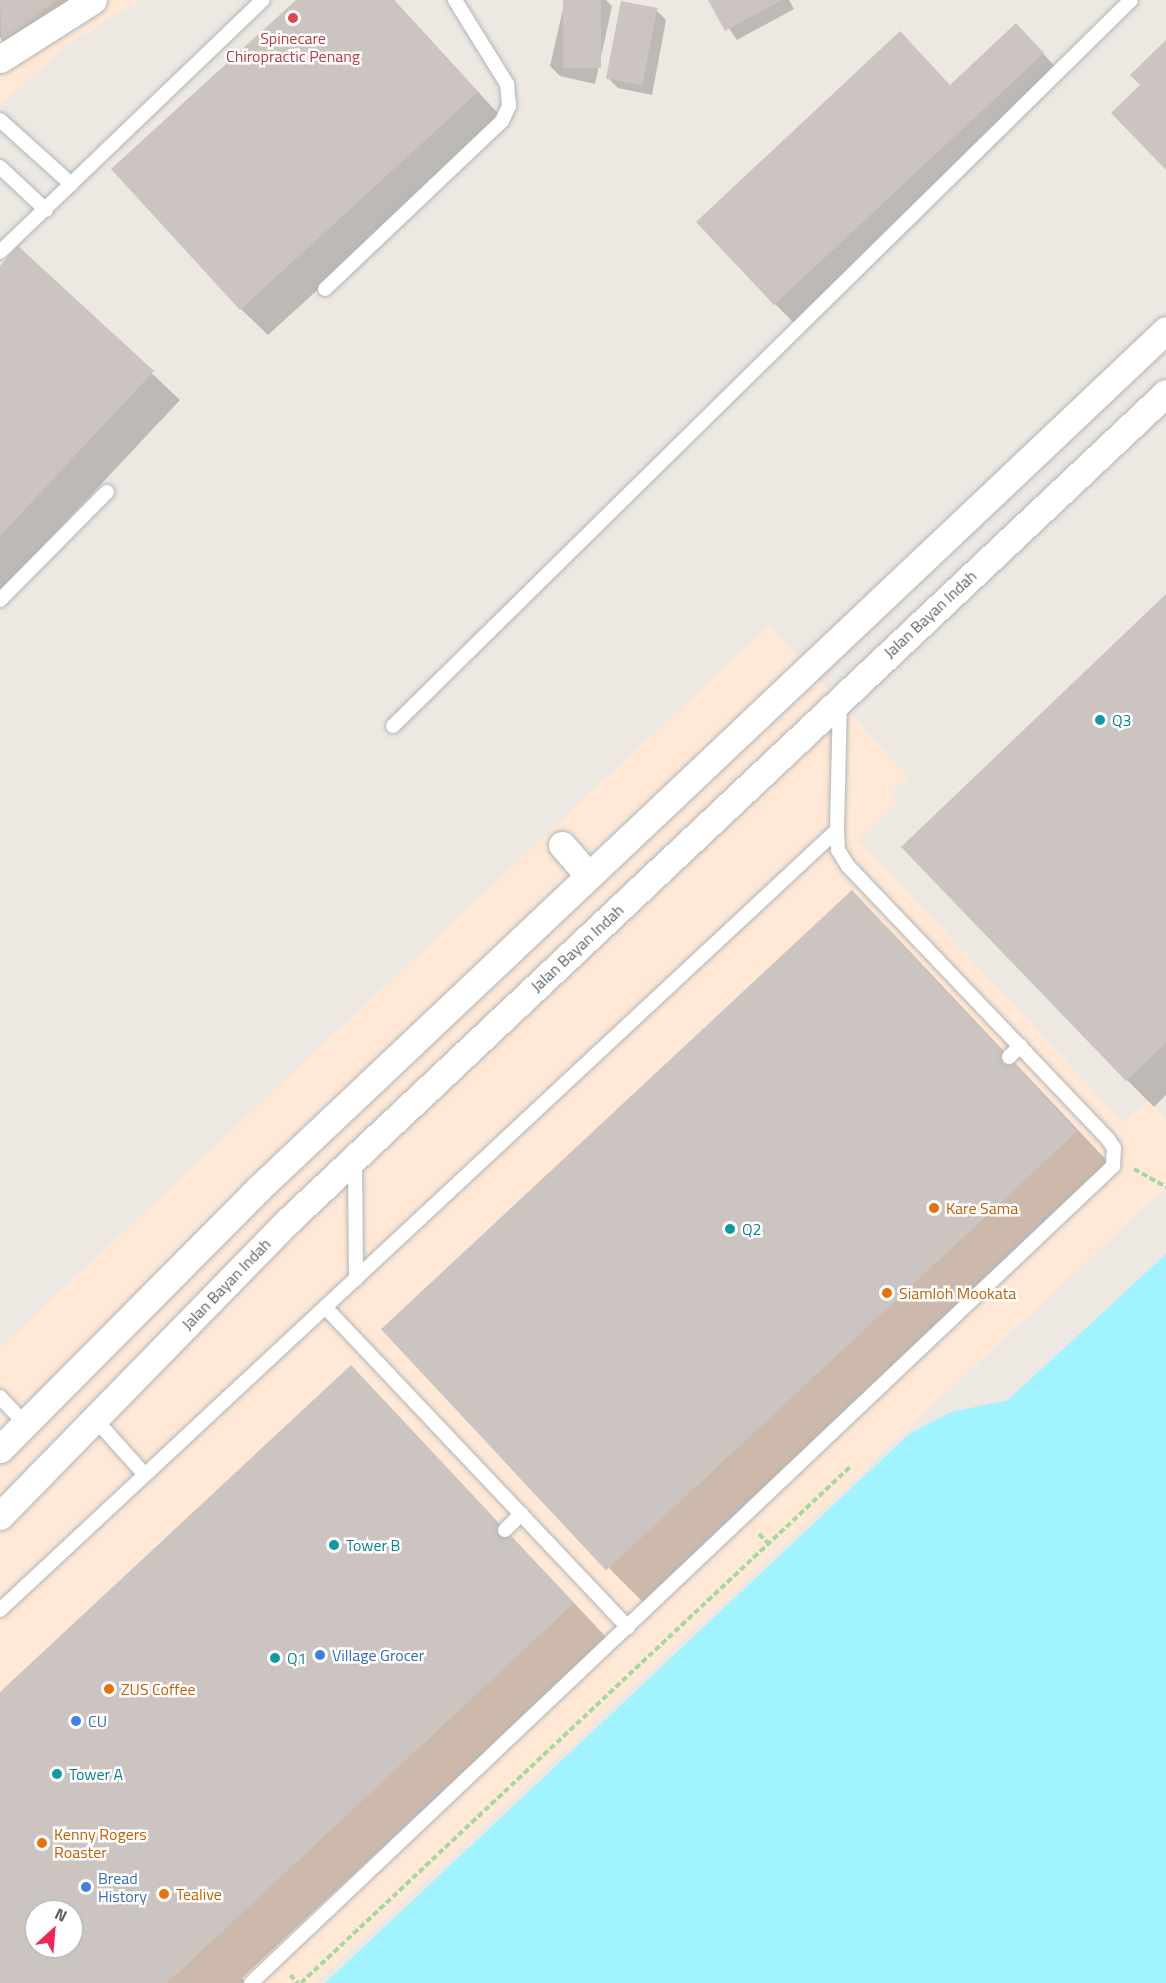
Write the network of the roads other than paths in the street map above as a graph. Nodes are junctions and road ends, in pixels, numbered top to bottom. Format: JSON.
{"nodes":[{"id":1,"x":93,"y":0,"type":"edge"},
{"id":2,"x":263,"y":0,"type":"edge"},
{"id":3,"x":454,"y":0,"type":"edge"},
{"id":4,"x":1131,"y":0,"type":"edge"},
{"id":5,"x":0,"y":58,"type":"edge"},
{"id":6,"x":0,"y":120,"type":"edge"},
{"id":7,"x":0,"y":167,"type":"edge"},
{"id":8,"x":71,"y":184,"type":"junction"},
{"id":9,"x":46,"y":210,"type":"junction"},
{"id":10,"x":0,"y":252,"type":"edge"},
{"id":11,"x":325,"y":289,"type":"dead end"},
{"id":12,"x":1166,"y":330,"type":"edge"},
{"id":13,"x":1166,"y":393,"type":"edge"},
{"id":14,"x":107,"y":492,"type":"dead end"},
{"id":15,"x":0,"y":600,"type":"edge"},
{"id":16,"x":840,"y":699,"type":"junction"},
{"id":17,"x":393,"y":726,"type":"dead end"},
{"id":18,"x":837,"y":830,"type":"junction"},
{"id":19,"x":562,"y":845,"type":"dead end"},
{"id":20,"x":589,"y":876,"type":"junction"},
{"id":21,"x":977,"y":1002,"type":"junction"},
{"id":22,"x":967,"y":1012,"type":"dead end"},
{"id":23,"x":1020,"y":1046,"type":"junction"},
{"id":24,"x":1009,"y":1057,"type":"dead end"},
{"id":25,"x":355,"y":1158,"type":"junction"},
{"id":26,"x":356,"y":1279,"type":"junction"},
{"id":27,"x":326,"y":1307,"type":"junction"},
{"id":28,"x":0,"y":1396,"type":"edge"},
{"id":29,"x":96,"y":1419,"type":"junction"},
{"id":30,"x":25,"y":1424,"type":"junction"},
{"id":31,"x":0,"y":1449,"type":"edge"},
{"id":32,"x":145,"y":1475,"type":"junction"},
{"id":33,"x":521,"y":1514,"type":"junction"},
{"id":34,"x":0,"y":1516,"type":"edge"},
{"id":35,"x":505,"y":1530,"type":"dead end"},
{"id":36,"x":0,"y":1610,"type":"edge"},
{"id":37,"x":628,"y":1627,"type":"junction"},
{"id":38,"x":251,"y":1983,"type":"edge"}],
"edges":[{"from":1,"to":5,"type":"street"},
{"from":2,"to":8,"type":"lane"},
{"from":3,"to":11,"type":"lane"},
{"from":4,"to":17,"type":"lane"},
{"from":6,"to":8,"type":"lane"},
{"from":7,"to":9,"type":"lane"},
{"from":8,"to":9,"type":"lane"},
{"from":9,"to":10,"type":"lane"},
{"from":12,"to":20,"type":"street"},
{"from":13,"to":16,"type":"street","name":"Jalan Bayan Indah"},
{"from":14,"to":15,"type":"lane"},
{"from":16,"to":18,"type":"lane"},
{"from":16,"to":25,"type":"street","name":"Jalan Bayan Indah"},
{"from":18,"to":21,"type":"lane"},
{"from":18,"to":26,"type":"lane"},
{"from":19,"to":20,"type":"street"},
{"from":20,"to":30,"type":"street"},
{"from":21,"to":22,"type":"lane"},
{"from":21,"to":23,"type":"lane"},
{"from":23,"to":24,"type":"lane"},
{"from":23,"to":37,"type":"lane"},
{"from":25,"to":26,"type":"lane"},
{"from":25,"to":29,"type":"street","name":"Jalan Bayan Indah"},
{"from":26,"to":27,"type":"lane"},
{"from":27,"to":32,"type":"lane"},
{"from":27,"to":33,"type":"lane"},
{"from":28,"to":30,"type":"lane"},
{"from":29,"to":32,"type":"lane"},
{"from":29,"to":34,"type":"street","name":"Jalan Bayan Indah"},
{"from":30,"to":31,"type":"street"},
{"from":32,"to":36,"type":"lane"},
{"from":33,"to":35,"type":"lane"},
{"from":33,"to":37,"type":"lane"},
{"from":37,"to":38,"type":"lane"}]}
